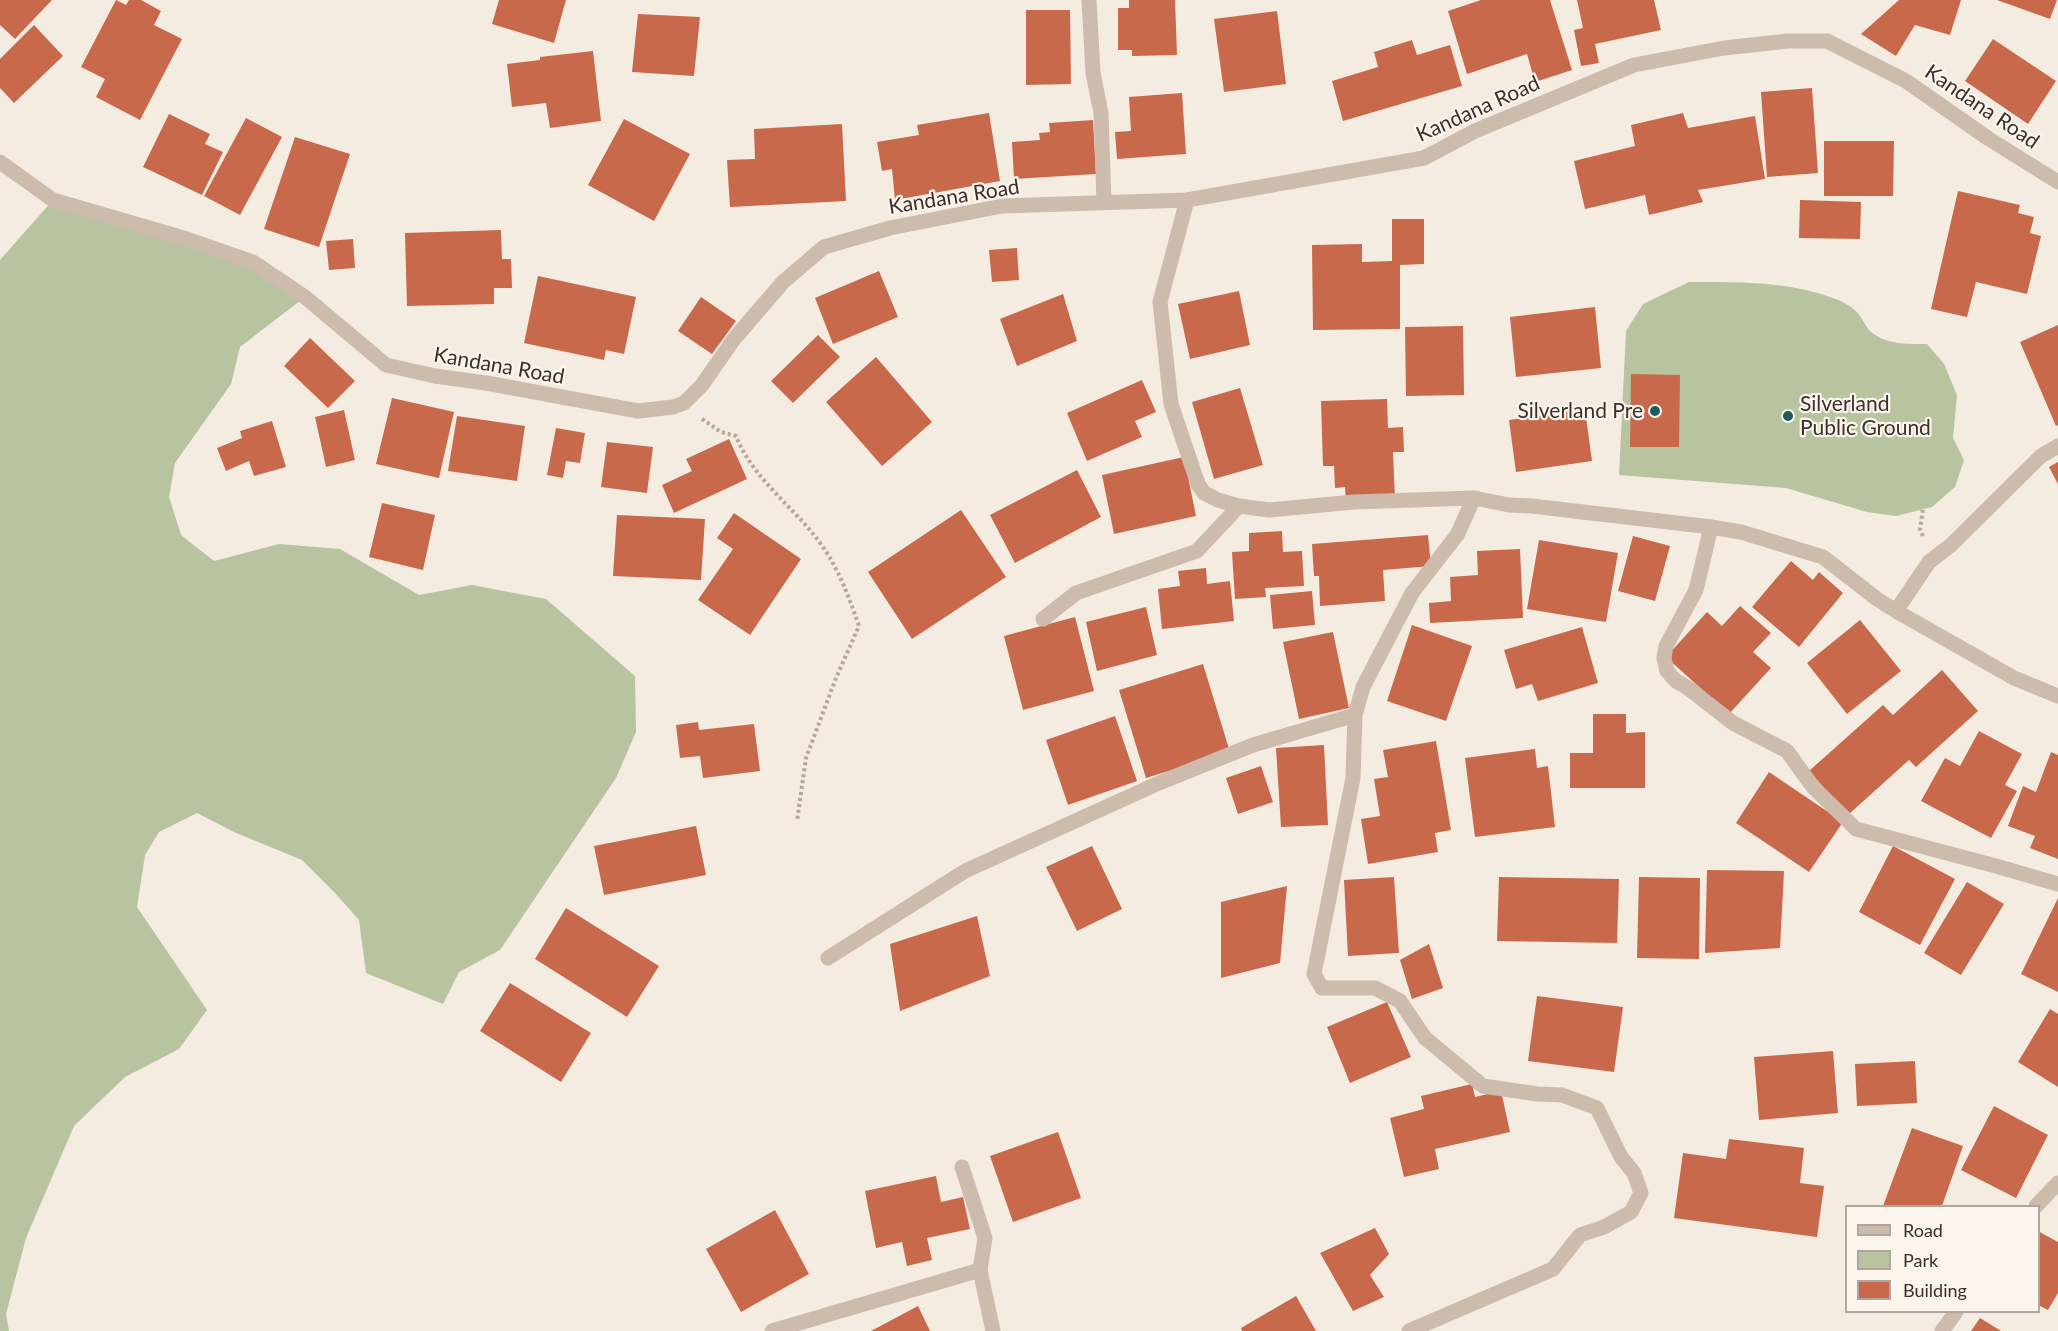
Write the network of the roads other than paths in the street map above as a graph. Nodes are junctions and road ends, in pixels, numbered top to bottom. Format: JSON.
{"nodes":[{"id":1,"x":1089,"y":0,"type":"edge"},
{"id":2,"x":0,"y":162,"type":"edge"},
{"id":3,"x":2058,"y":182,"type":"edge"},
{"id":4,"x":1187,"y":200,"type":"junction"},
{"id":5,"x":1104,"y":202,"type":"junction"},
{"id":6,"x":2058,"y":446,"type":"edge"},
{"id":7,"x":1474,"y":498,"type":"junction"},
{"id":8,"x":1239,"y":506,"type":"junction"},
{"id":9,"x":1711,"y":527,"type":"junction"},
{"id":10,"x":1896,"y":611,"type":"junction"},
{"id":11,"x":1043,"y":619,"type":"dead end"},
{"id":12,"x":2058,"y":696,"type":"edge"},
{"id":13,"x":1355,"y":716,"type":"junction"},
{"id":14,"x":2058,"y":884,"type":"edge"},
{"id":15,"x":828,"y":958,"type":"dead end"},
{"id":16,"x":962,"y":1167,"type":"dead end"},
{"id":17,"x":2058,"y":1183,"type":"edge"},
{"id":18,"x":2037,"y":1205,"type":"edge"},
{"id":19,"x":980,"y":1270,"type":"junction"},
{"id":20,"x":1955,"y":1313,"type":"edge"},
{"id":21,"x":772,"y":1331,"type":"edge"},
{"id":22,"x":993,"y":1331,"type":"edge"},
{"id":23,"x":1409,"y":1331,"type":"edge"},
{"id":24,"x":1942,"y":1331,"type":"edge"}],
"edges":[{"from":1,"to":5,"type":"street"},
{"from":2,"to":5,"type":"street","name":"Kandana Road"},
{"from":3,"to":4,"type":"street","name":"Kandana Road"},
{"from":4,"to":5,"type":"street","name":"Kandana Road"},
{"from":4,"to":8,"type":"street"},
{"from":6,"to":10,"type":"street"},
{"from":7,"to":8,"type":"street"},
{"from":7,"to":9,"type":"street"},
{"from":7,"to":13,"type":"street"},
{"from":8,"to":11,"type":"street"},
{"from":9,"to":10,"type":"street"},
{"from":9,"to":14,"type":"street"},
{"from":10,"to":12,"type":"street"},
{"from":13,"to":15,"type":"street"},
{"from":13,"to":23,"type":"street"},
{"from":16,"to":19,"type":"street"},
{"from":17,"to":18,"type":"street"},
{"from":19,"to":21,"type":"street"},
{"from":19,"to":22,"type":"street"},
{"from":20,"to":24,"type":"street"}]}
